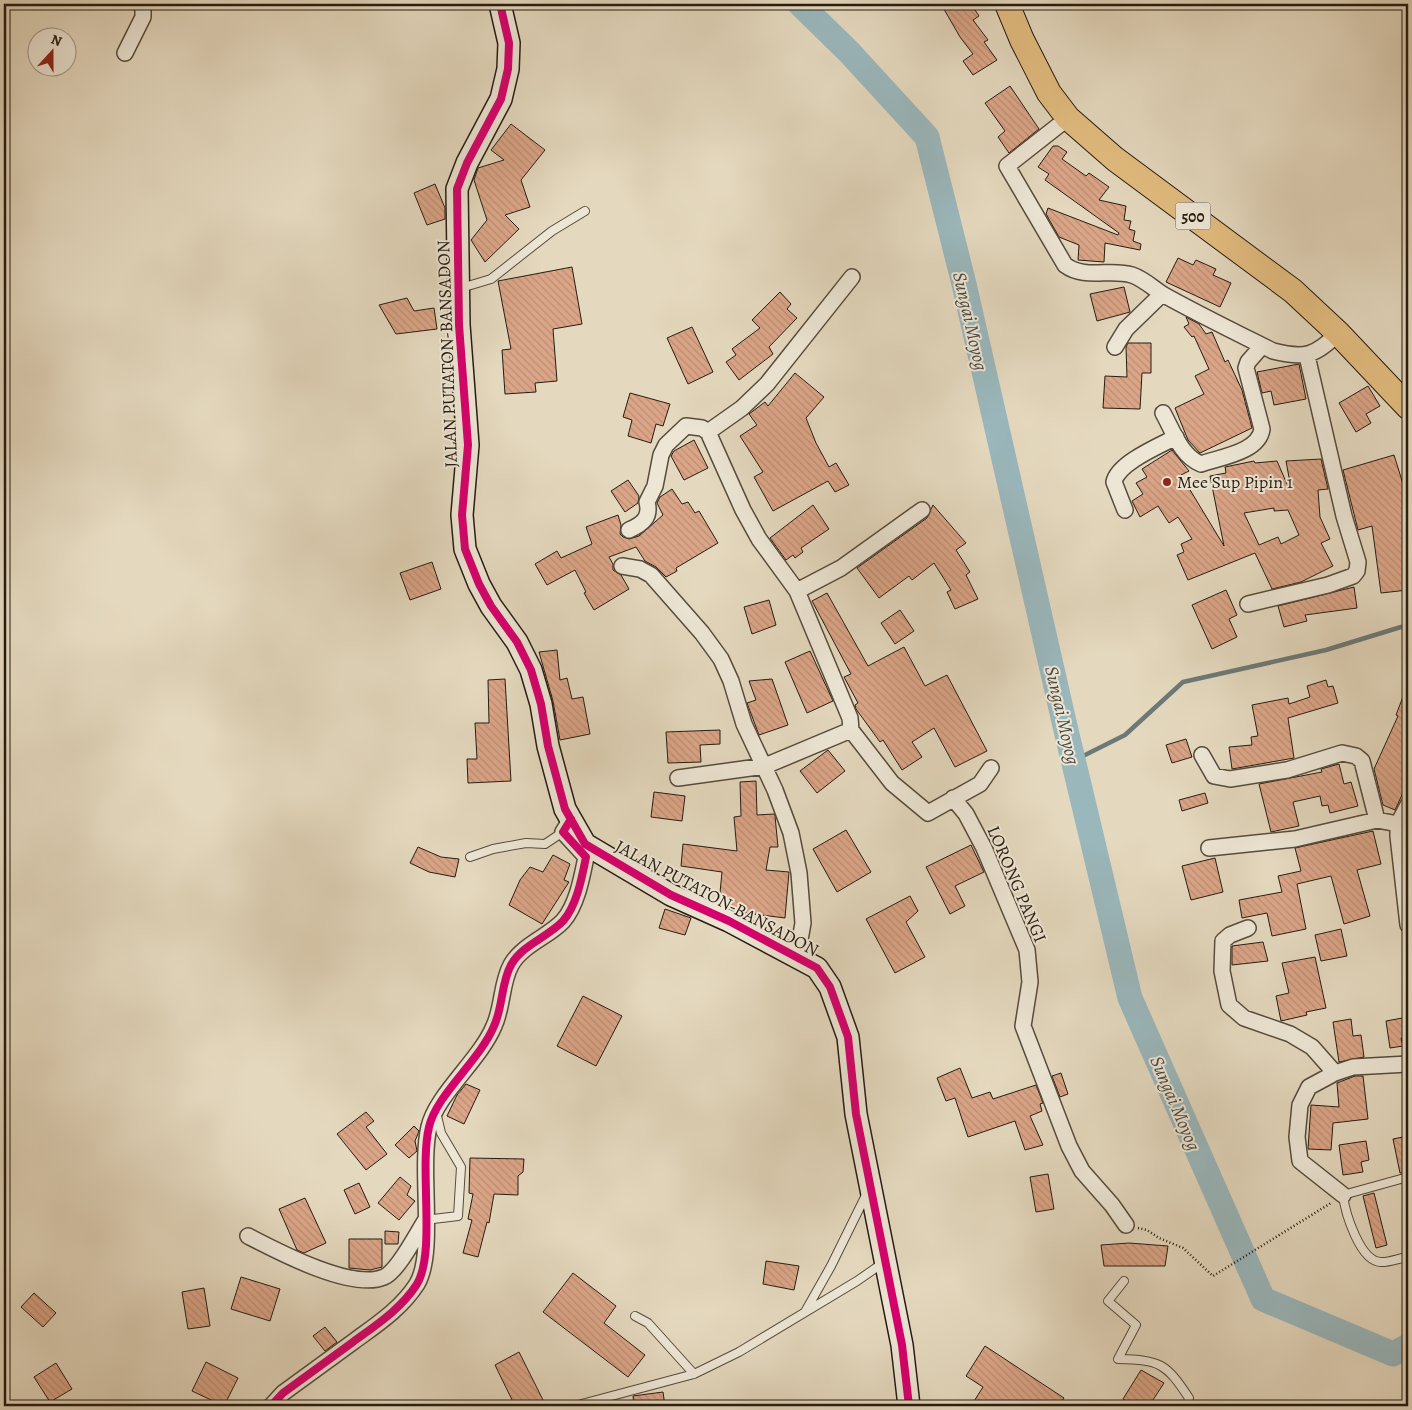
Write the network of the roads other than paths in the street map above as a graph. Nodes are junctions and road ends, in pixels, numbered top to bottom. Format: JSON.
{"nodes":[{"id":1,"x":143,"y":4,"type":"edge"},
{"id":2,"x":500,"y":4,"type":"edge"},
{"id":3,"x":1007,"y":4,"type":"edge"},
{"id":4,"x":125,"y":53,"type":"dead end"},
{"id":5,"x":1068,"y":118,"type":"junction"},
{"id":6,"x":585,"y":211,"type":"dead end"},
{"id":7,"x":852,"y":277,"type":"dead end"},
{"id":8,"x":458,"y":289,"type":"junction"},
{"id":9,"x":1162,"y":294,"type":"junction"},
{"id":10,"x":1338,"y":333,"type":"junction"},
{"id":11,"x":1262,"y":346,"type":"junction"},
{"id":12,"x":1115,"y":347,"type":"dead end"},
{"id":13,"x":1307,"y":356,"type":"junction"},
{"id":14,"x":1408,"y":407,"type":"edge"},
{"id":15,"x":1163,"y":413,"type":"dead end"},
{"id":16,"x":708,"y":432,"type":"junction"},
{"id":17,"x":1176,"y":437,"type":"junction"},
{"id":18,"x":922,"y":510,"type":"dead end"},
{"id":19,"x":1125,"y":510,"type":"dead end"},
{"id":20,"x":629,"y":530,"type":"dead end"},
{"id":21,"x":622,"y":566,"type":"dead end"},
{"id":22,"x":797,"y":590,"type":"junction"},
{"id":23,"x":1248,"y":604,"type":"dead end"},
{"id":24,"x":851,"y":730,"type":"junction"},
{"id":25,"x":1202,"y":754,"type":"dead end"},
{"id":26,"x":765,"y":766,"type":"junction"},
{"id":27,"x":991,"y":768,"type":"dead end"},
{"id":28,"x":678,"y":778,"type":"dead end"},
{"id":29,"x":953,"y":798,"type":"junction"},
{"id":30,"x":1408,"y":805,"type":"edge"},
{"id":31,"x":1377,"y":820,"type":"junction"},
{"id":32,"x":1398,"y":824,"type":"junction"},
{"id":33,"x":567,"y":825,"type":"junction"},
{"id":34,"x":1209,"y":848,"type":"dead end"},
{"id":35,"x":470,"y":857,"type":"dead end"},
{"id":36,"x":1408,"y":925,"type":"edge"},
{"id":37,"x":1248,"y":928,"type":"dead end"},
{"id":38,"x":797,"y":957,"type":"junction"},
{"id":39,"x":1408,"y":1064,"type":"edge"},
{"id":40,"x":1335,"y":1072,"type":"junction"},
{"id":41,"x":436,"y":1110,"type":"junction"},
{"id":42,"x":1408,"y":1177,"type":"edge"},
{"id":43,"x":871,"y":1185,"type":"junction"},
{"id":44,"x":1343,"y":1196,"type":"junction"},
{"id":45,"x":425,"y":1220,"type":"junction"},
{"id":46,"x":1126,"y":1225,"type":"road end"},
{"id":47,"x":248,"y":1236,"type":"dead end"},
{"id":48,"x":1408,"y":1257,"type":"edge"},
{"id":49,"x":887,"y":1260,"type":"junction"},
{"id":50,"x":1124,"y":1281,"type":"dead end"},
{"id":51,"x":804,"y":1314,"type":"junction"},
{"id":52,"x":635,"y":1316,"type":"dead end"},
{"id":53,"x":694,"y":1374,"type":"junction"},
{"id":54,"x":271,"y":1406,"type":"edge"},
{"id":55,"x":574,"y":1406,"type":"edge"},
{"id":56,"x":909,"y":1406,"type":"edge"},
{"id":57,"x":1187,"y":1406,"type":"edge"}],
"edges":[{"from":1,"to":4,"type":"street"},
{"from":2,"to":8,"type":"street","name":"JALAN PUTATON-BANSADON"},
{"from":3,"to":5,"type":"main road","number":"500"},
{"from":5,"to":9,"type":"street"},
{"from":5,"to":10,"type":"main road","number":"500"},
{"from":6,"to":8,"type":"lane"},
{"from":7,"to":16,"type":"street"},
{"from":8,"to":33,"type":"street","name":"JALAN PUTATON-BANSADON"},
{"from":9,"to":11,"type":"street"},
{"from":9,"to":12,"type":"street"},
{"from":10,"to":13,"type":"street"},
{"from":10,"to":14,"type":"main road","number":"500"},
{"from":11,"to":13,"type":"street"},
{"from":11,"to":17,"type":"street"},
{"from":13,"to":23,"type":"street"},
{"from":15,"to":17,"type":"street"},
{"from":16,"to":20,"type":"street"},
{"from":16,"to":22,"type":"street"},
{"from":17,"to":19,"type":"street"},
{"from":18,"to":22,"type":"street"},
{"from":21,"to":26,"type":"street"},
{"from":22,"to":24,"type":"street"},
{"from":24,"to":26,"type":"street"},
{"from":24,"to":29,"type":"street"},
{"from":25,"to":31,"type":"street"},
{"from":26,"to":28,"type":"street"},
{"from":26,"to":38,"type":"street"},
{"from":27,"to":29,"type":"street"},
{"from":29,"to":46,"type":"street","name":"LORONG PANGI"},
{"from":30,"to":32,"type":"street"},
{"from":31,"to":32,"type":"street"},
{"from":31,"to":34,"type":"street"},
{"from":32,"to":36,"type":"street"},
{"from":33,"to":35,"type":"lane"},
{"from":33,"to":38,"type":"street","name":"JALAN PUTATON-BANSADON"},
{"from":33,"to":41,"type":"street"},
{"from":37,"to":40,"type":"street"},
{"from":38,"to":43,"type":"street","name":"JALAN PUTATON-BANSADON"},
{"from":39,"to":40,"type":"street"},
{"from":40,"to":44,"type":"street"},
{"from":41,"to":45,"type":"street"},
{"from":41,"to":45,"type":"lane"},
{"from":42,"to":44,"type":"lane"},
{"from":43,"to":49,"type":"street","name":"JALAN PUTATON-BANSADON"},
{"from":43,"to":51,"type":"lane"},
{"from":44,"to":48,"type":"lane"},
{"from":45,"to":47,"type":"street"},
{"from":45,"to":54,"type":"street"},
{"from":49,"to":51,"type":"lane"},
{"from":49,"to":56,"type":"street","name":"JALAN PUTATON-BANSADON"},
{"from":50,"to":57,"type":"lane"},
{"from":51,"to":53,"type":"lane"},
{"from":52,"to":53,"type":"lane"},
{"from":53,"to":55,"type":"lane"}]}
